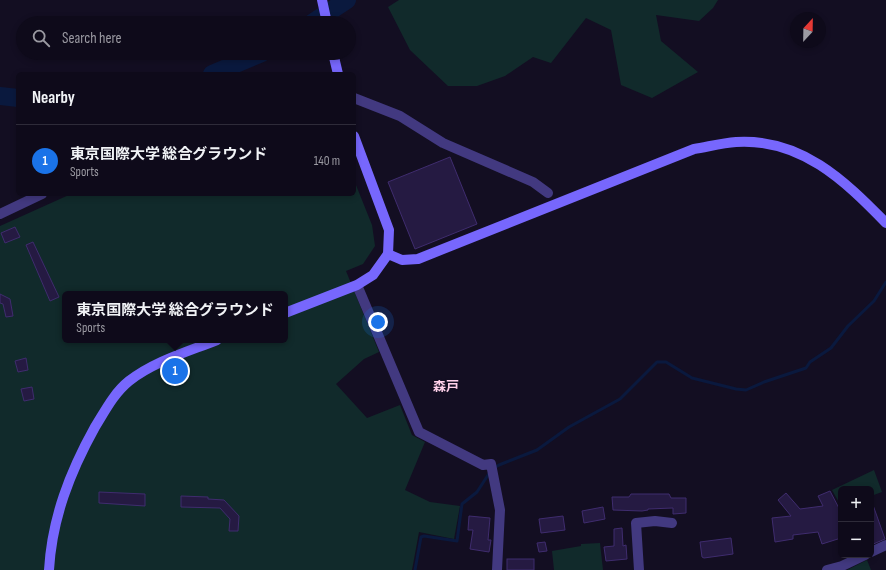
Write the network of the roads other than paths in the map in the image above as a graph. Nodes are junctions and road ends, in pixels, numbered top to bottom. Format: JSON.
{"nodes":[{"id":1,"x":322,"y":0,"type":"edge"},
{"id":2,"x":325,"y":16,"type":"edge"},
{"id":3,"x":335,"y":60,"type":"edge"},
{"id":4,"x":338,"y":72,"type":"edge"},
{"id":5,"x":356,"y":99,"type":"edge"},
{"id":6,"x":356,"y":141,"type":"edge"},
{"id":7,"x":548,"y":193,"type":"dead end"},
{"id":8,"x":38,"y":196,"type":"edge"},
{"id":9,"x":0,"y":214,"type":"edge"},
{"id":10,"x":886,"y":223,"type":"edge"},
{"id":11,"x":388,"y":254,"type":"junction"},
{"id":12,"x":357,"y":285,"type":"junction"},
{"id":13,"x":288,"y":312,"type":"edge"},
{"id":14,"x":209,"y":343,"type":"edge"},
{"id":15,"x":672,"y":523,"type":"dead end"},
{"id":16,"x":886,"y":545,"type":"edge"},
{"id":17,"x":874,"y":551,"type":"edge"},
{"id":18,"x":860,"y":558,"type":"edge"},
{"id":19,"x":843,"y":568,"type":"edge"},
{"id":20,"x":49,"y":570,"type":"edge"},
{"id":21,"x":497,"y":570,"type":"edge"},
{"id":22,"x":639,"y":570,"type":"edge"},
{"id":23,"x":827,"y":570,"type":"edge"}],
"edges":[{"from":1,"to":2,"type":"street"},
{"from":3,"to":4,"type":"street"},
{"from":5,"to":7,"type":"street"},
{"from":6,"to":11,"type":"street"},
{"from":8,"to":9,"type":"street"},
{"from":10,"to":11,"type":"street"},
{"from":11,"to":12,"type":"street"},
{"from":12,"to":13,"type":"street"},
{"from":12,"to":21,"type":"street"},
{"from":14,"to":20,"type":"street"},
{"from":15,"to":22,"type":"street"},
{"from":16,"to":17,"type":"street"},
{"from":18,"to":19,"type":"street"},
{"from":19,"to":23,"type":"street"}]}
